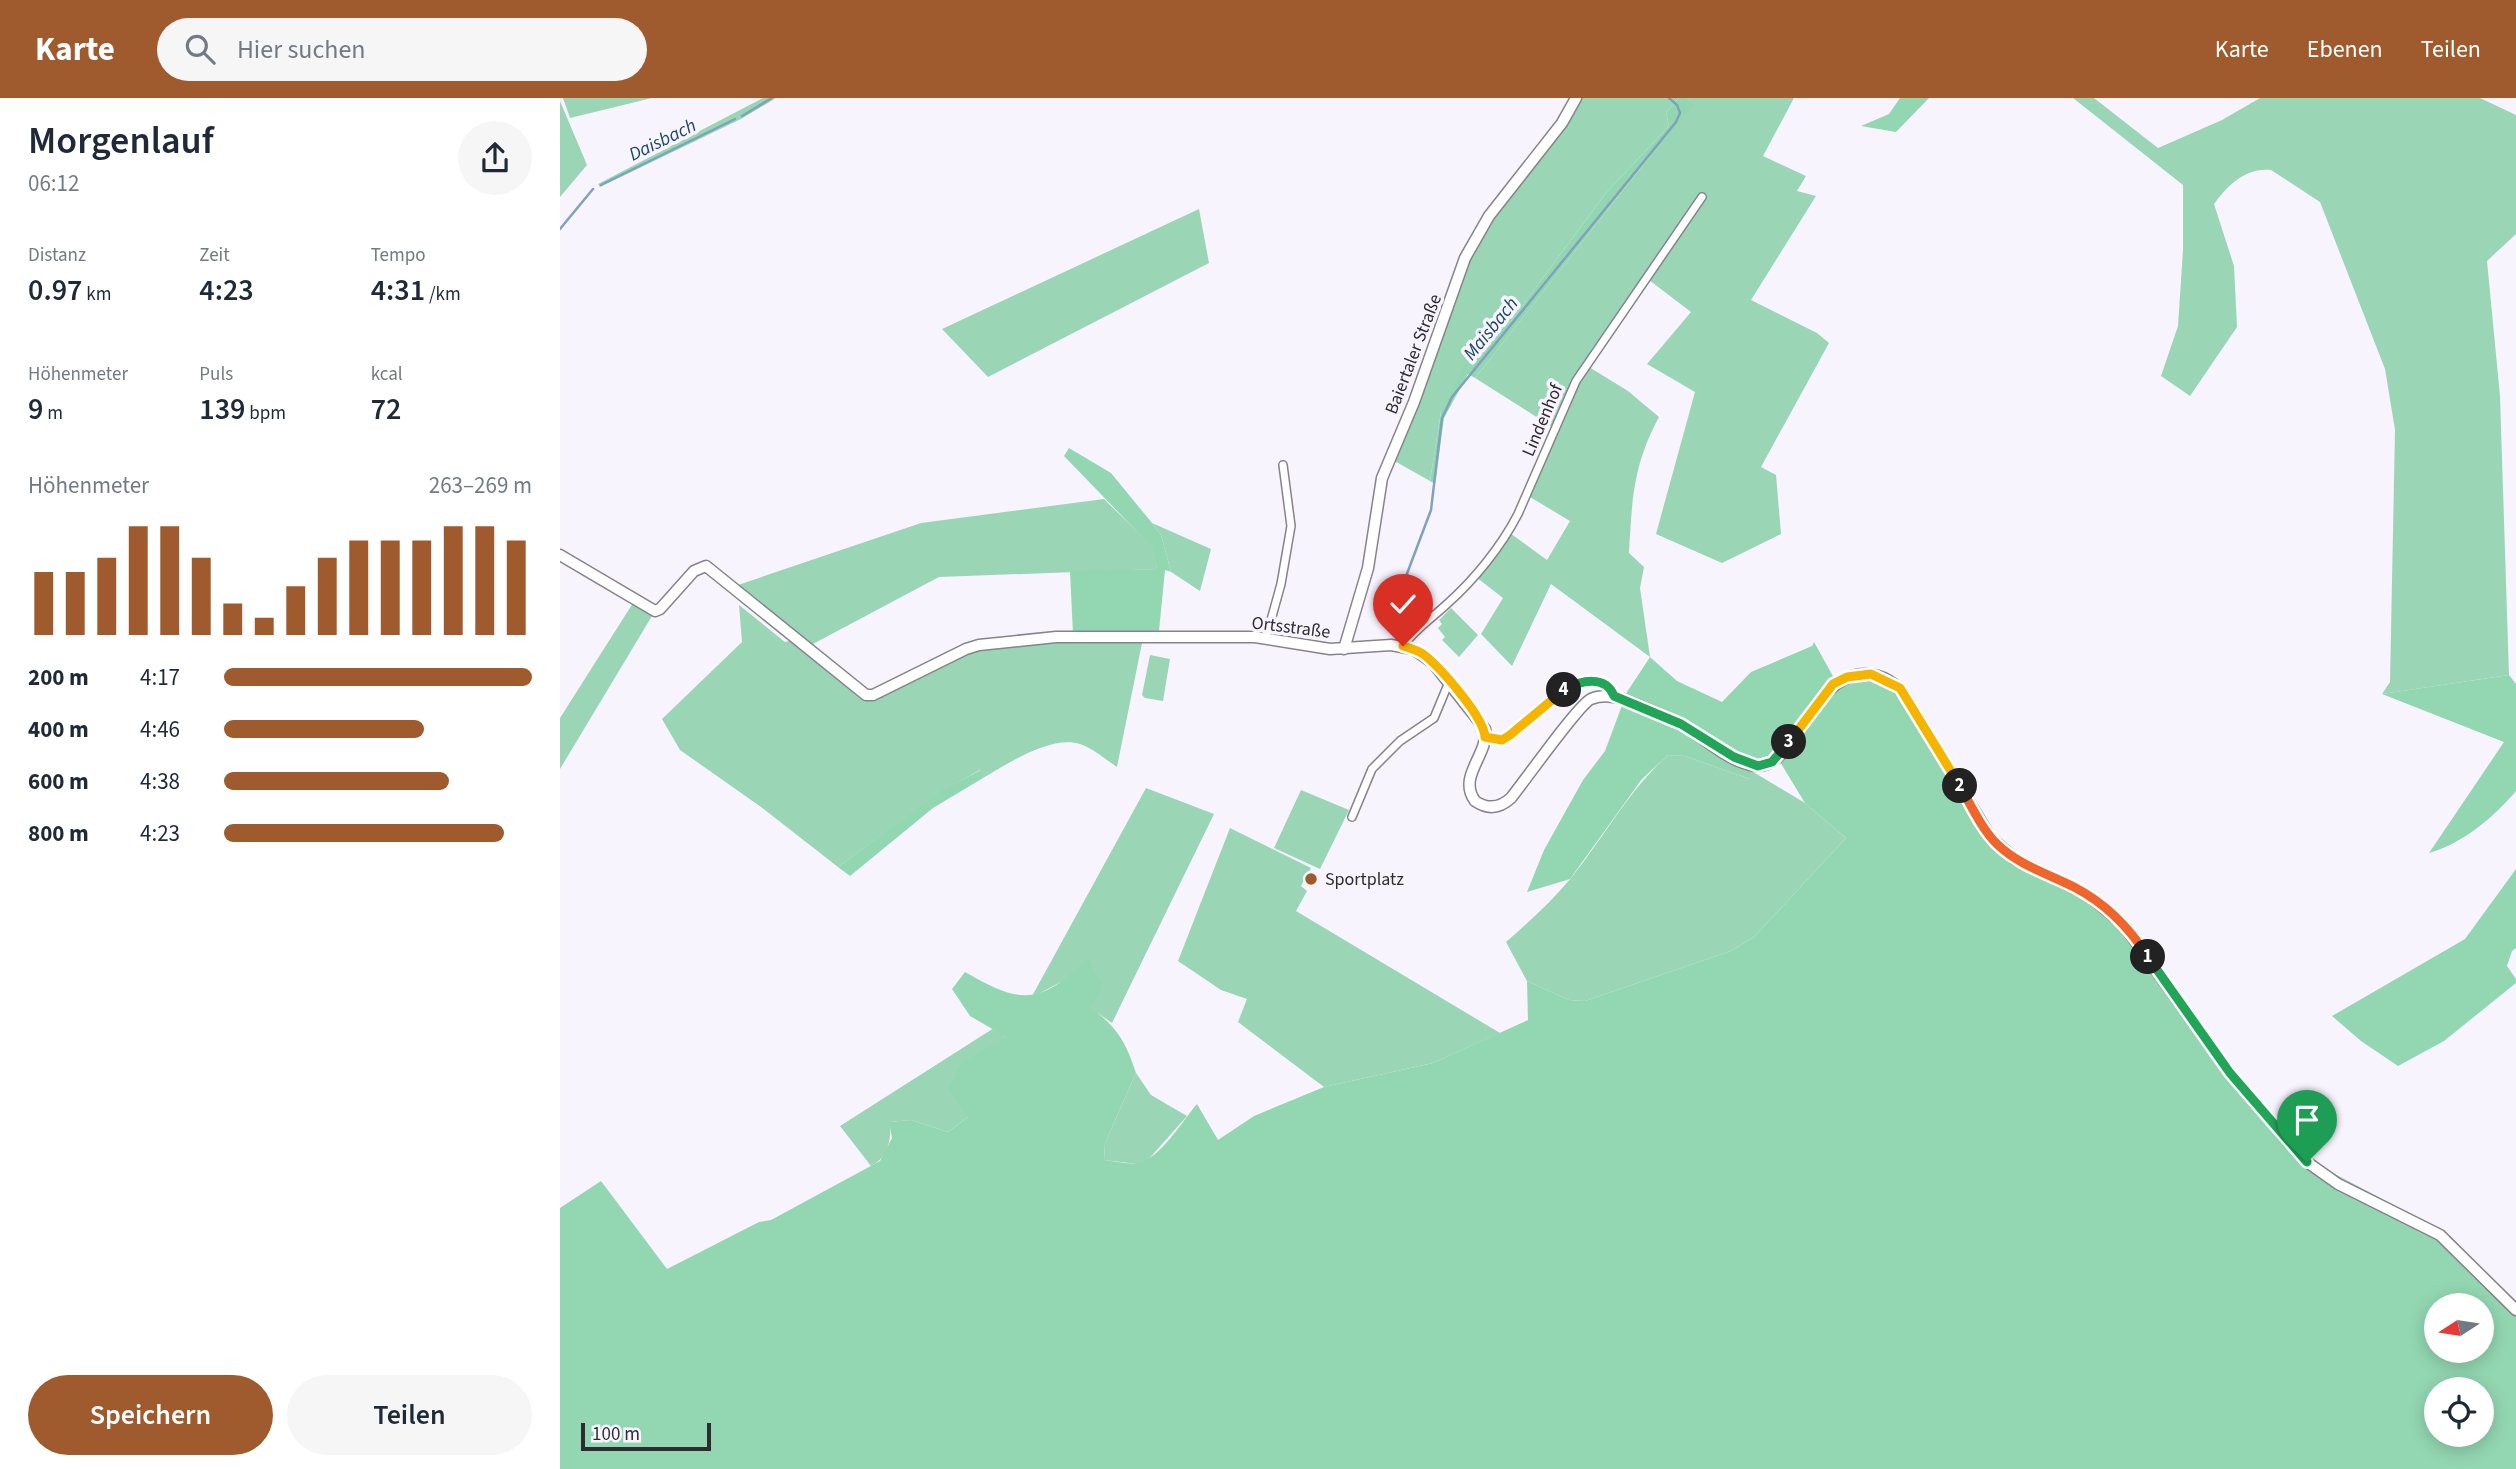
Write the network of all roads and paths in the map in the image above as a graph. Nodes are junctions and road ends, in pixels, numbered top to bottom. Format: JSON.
{"nodes":[{"id":1,"x":1576,"y":98,"type":"edge"},
{"id":2,"x":1702,"y":197,"type":"dead end"},
{"id":3,"x":1283,"y":465,"type":"dead end"},
{"id":4,"x":560,"y":555,"type":"edge"},
{"id":5,"x":1266,"y":638,"type":"junction"},
{"id":6,"x":1403,"y":646,"type":"junction"},
{"id":7,"x":1344,"y":649,"type":"junction"},
{"id":8,"x":1449,"y":682,"type":"junction"},
{"id":9,"x":1619,"y":697,"type":"junction"},
{"id":10,"x":1485,"y":737,"type":"junction"},
{"id":11,"x":1352,"y":817,"type":"dead end"},
{"id":12,"x":2516,"y":1310,"type":"edge"}],
"edges":[{"from":1,"to":7,"type":"street","name":"Baiertaler Straße"},
{"from":2,"to":6,"type":"street","name":"Lindenhof"},
{"from":3,"to":5,"type":"street"},
{"from":4,"to":5,"type":"street","name":"Ortsstraße"},
{"from":5,"to":7,"type":"street","name":"Ortsstraße"},
{"from":6,"to":7,"type":"street","name":"Ortsstraße"},
{"from":6,"to":8,"type":"street"},
{"from":8,"to":10,"type":"street"},
{"from":8,"to":11,"type":"street"},
{"from":9,"to":10,"type":"street"},
{"from":9,"to":10,"type":"street"},
{"from":9,"to":12,"type":"street"}]}
